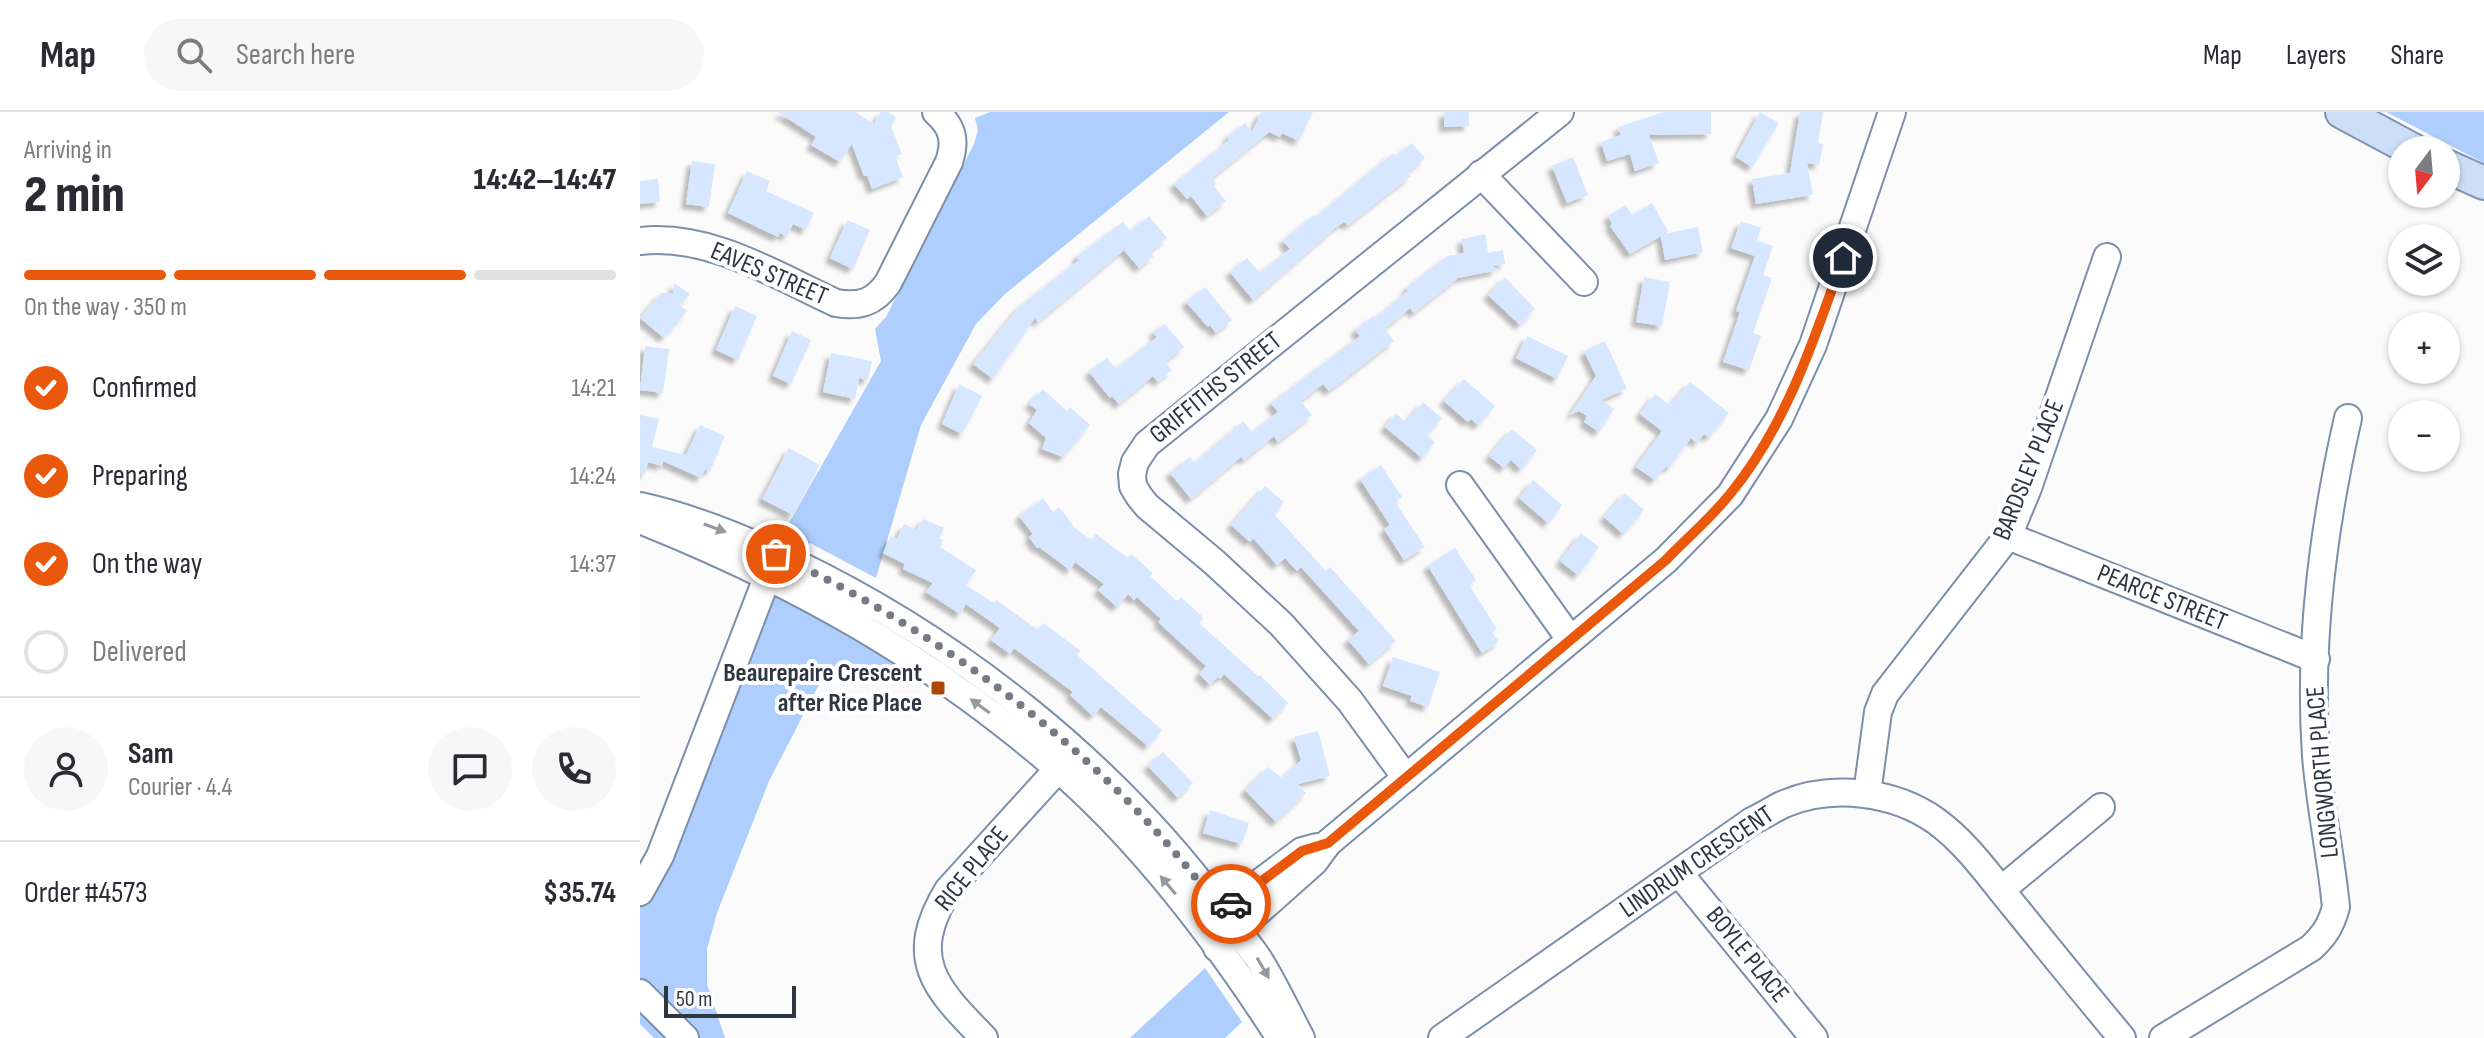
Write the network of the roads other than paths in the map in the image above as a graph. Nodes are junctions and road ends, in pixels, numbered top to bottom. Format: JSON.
{"nodes":[{"id":1,"x":936,"y":112,"type":"edge"},
{"id":2,"x":1560,"y":112,"type":"edge"},
{"id":3,"x":1892,"y":112,"type":"edge"},
{"id":4,"x":2342,"y":112,"type":"edge"},
{"id":5,"x":2388,"y":137,"type":"edge"},
{"id":6,"x":2460,"y":172,"type":"edge"},
{"id":7,"x":1481,"y":174,"type":"junction"},
{"id":8,"x":2484,"y":183,"type":"edge"},
{"id":9,"x":640,"y":241,"type":"edge"},
{"id":10,"x":2107,"y":257,"type":"dead end"},
{"id":11,"x":1584,"y":282,"type":"dead end"},
{"id":12,"x":2348,"y":418,"type":"dead end"},
{"id":13,"x":1460,"y":485,"type":"dead end"},
{"id":14,"x":640,"y":506,"type":"edge"},
{"id":15,"x":640,"y":520,"type":"edge"},
{"id":16,"x":2008,"y":536,"type":"junction"},
{"id":17,"x":772,"y":565,"type":"junction"},
{"id":18,"x":1570,"y":639,"type":"junction"},
{"id":19,"x":2316,"y":659,"type":"junction"},
{"id":20,"x":1066,"y":760,"type":"junction"},
{"id":21,"x":1406,"y":778,"type":"junction"},
{"id":22,"x":1867,"y":794,"type":"junction"},
{"id":23,"x":2101,"y":807,"type":"dead end"},
{"id":24,"x":1679,"y":873,"type":"junction"},
{"id":25,"x":2001,"y":890,"type":"junction"},
{"id":26,"x":640,"y":892,"type":"edge"},
{"id":27,"x":1219,"y":929,"type":"junction"},
{"id":28,"x":640,"y":993,"type":"edge"},
{"id":29,"x":685,"y":1038,"type":"edge"},
{"id":30,"x":984,"y":1038,"type":"edge"},
{"id":31,"x":1280,"y":1038,"type":"edge"},
{"id":32,"x":1301,"y":1038,"type":"edge"},
{"id":33,"x":1442,"y":1038,"type":"edge"},
{"id":34,"x":1814,"y":1038,"type":"edge"},
{"id":35,"x":2122,"y":1038,"type":"edge"},
{"id":36,"x":2163,"y":1038,"type":"edge"}],
"edges":[{"from":1,"to":9,"type":"street","name":"EAVES STREET"},
{"from":2,"to":7,"type":"street","name":"GRIFFITHS STREET"},
{"from":3,"to":18,"type":"street"},
{"from":4,"to":5,"type":"main road"},
{"from":6,"to":8,"type":"main road"},
{"from":7,"to":11,"type":"street"},
{"from":7,"to":21,"type":"street","name":"GRIFFITHS STREET"},
{"from":10,"to":16,"type":"street","name":"BARDSLEY PLACE"},
{"from":12,"to":19,"type":"street","name":"LONGWORTH PLACE"},
{"from":13,"to":18,"type":"street"},
{"from":14,"to":17,"type":"street","one_way":true},
{"from":15,"to":17,"type":"street"},
{"from":16,"to":19,"type":"street","name":"PEARCE STREET"},
{"from":16,"to":22,"type":"street","name":"BARDSLEY PLACE"},
{"from":17,"to":20,"type":"street"},
{"from":17,"to":26,"type":"street"},
{"from":18,"to":21,"type":"street"},
{"from":19,"to":36,"type":"street","name":"LONGWORTH PLACE"},
{"from":20,"to":27,"type":"street"},
{"from":20,"to":30,"type":"street","name":"RICE PLACE"},
{"from":21,"to":27,"type":"street"},
{"from":22,"to":24,"type":"street","name":"LINDRUM CRESCENT"},
{"from":22,"to":25,"type":"street","name":"LINDRUM CRESCENT"},
{"from":23,"to":25,"type":"street"},
{"from":24,"to":33,"type":"street","name":"LINDRUM CRESCENT"},
{"from":24,"to":34,"type":"street","name":"BOYLE PLACE"},
{"from":25,"to":35,"type":"street","name":"LINDRUM CRESCENT"},
{"from":27,"to":31,"type":"street"},
{"from":27,"to":32,"type":"street","one_way":true},
{"from":28,"to":29,"type":"street"}]}
